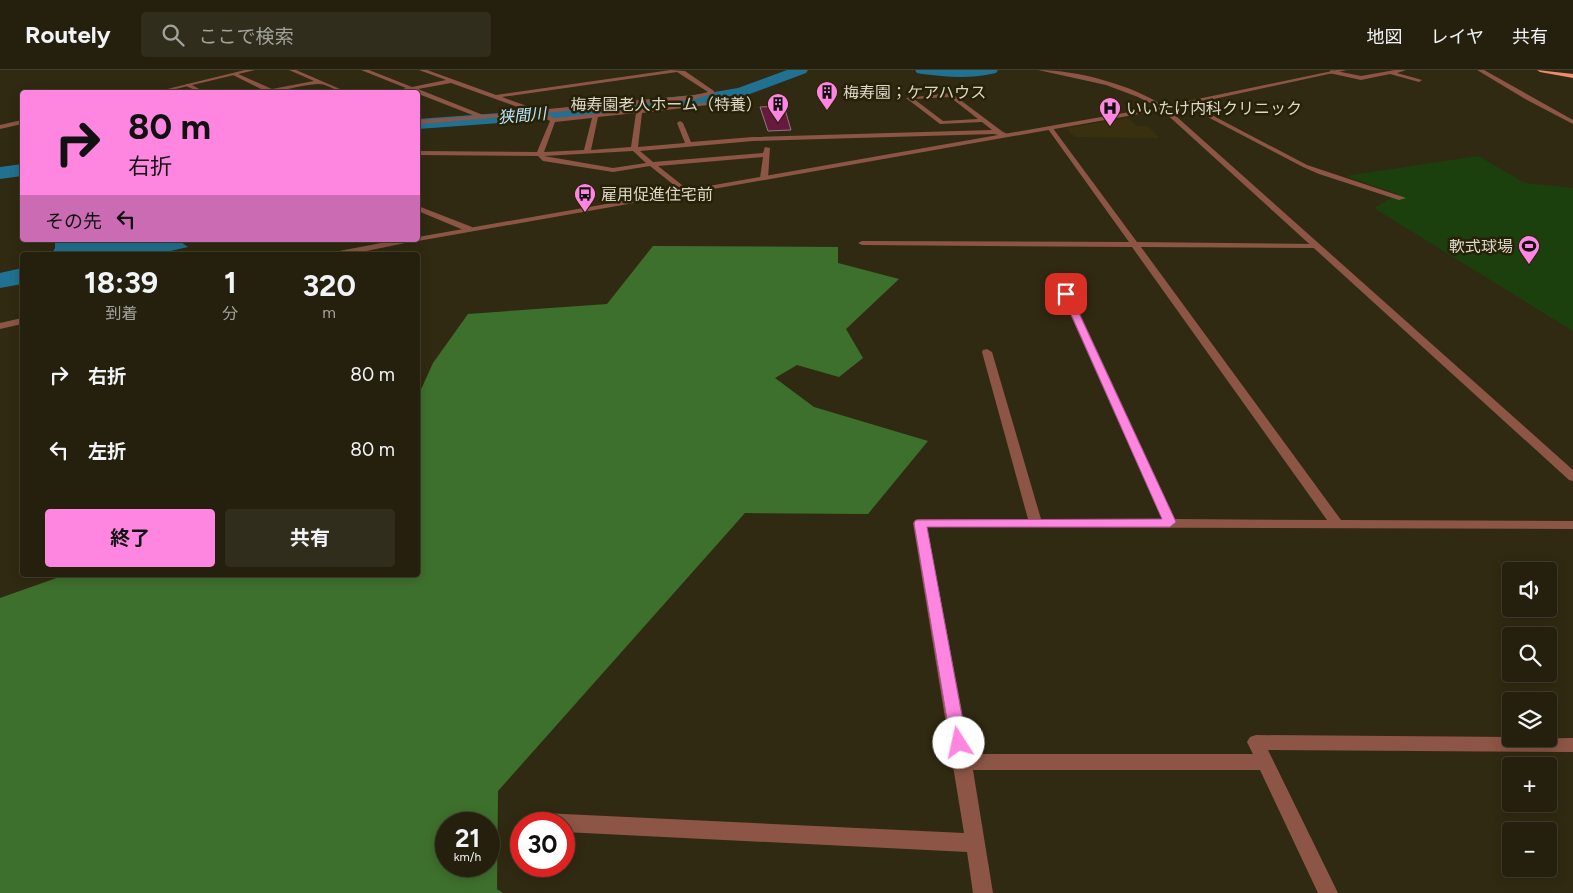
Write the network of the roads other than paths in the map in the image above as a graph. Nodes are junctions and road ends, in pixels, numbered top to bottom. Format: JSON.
{"nodes":[{"id":1,"x":252,"y":70,"type":"edge"},
{"id":2,"x":292,"y":70,"type":"edge"},
{"id":3,"x":364,"y":70,"type":"edge"},
{"id":4,"x":422,"y":70,"type":"edge"},
{"id":5,"x":628,"y":70,"type":"edge"},
{"id":6,"x":1041,"y":70,"type":"edge"},
{"id":7,"x":1344,"y":70,"type":"edge"},
{"id":8,"x":1403,"y":70,"type":"edge"},
{"id":9,"x":1480,"y":70,"type":"edge"},
{"id":10,"x":1540,"y":70,"type":"edge"},
{"id":11,"x":1556,"y":70,"type":"edge"},
{"id":12,"x":675,"y":71,"type":"edge"},
{"id":13,"x":691,"y":71,"type":"edge"},
{"id":14,"x":684,"y":72,"type":"junction"},
{"id":15,"x":1331,"y":72,"type":"junction"},
{"id":16,"x":1390,"y":73,"type":"junction"},
{"id":17,"x":234,"y":74,"type":"junction"},
{"id":18,"x":1573,"y":75,"type":"edge"},
{"id":19,"x":636,"y":76,"type":"junction"},
{"id":20,"x":451,"y":80,"type":"junction"},
{"id":21,"x":1419,"y":80,"type":"dead end"},
{"id":22,"x":320,"y":82,"type":"junction"},
{"id":23,"x":188,"y":85,"type":"junction"},
{"id":24,"x":412,"y":89,"type":"junction"},
{"id":25,"x":167,"y":90,"type":"edge"},
{"id":26,"x":198,"y":90,"type":"edge"},
{"id":27,"x":266,"y":90,"type":"edge"},
{"id":28,"x":280,"y":90,"type":"edge"},
{"id":29,"x":339,"y":90,"type":"edge"},
{"id":30,"x":407,"y":90,"type":"edge"},
{"id":31,"x":420,"y":92,"type":"edge"},
{"id":32,"x":496,"y":97,"type":"junction"},
{"id":33,"x":1185,"y":103,"type":"junction"},
{"id":34,"x":713,"y":104,"type":"dead end"},
{"id":35,"x":1163,"y":108,"type":"junction"},
{"id":36,"x":538,"y":112,"type":"junction"},
{"id":37,"x":638,"y":112,"type":"junction"},
{"id":38,"x":595,"y":116,"type":"junction"},
{"id":39,"x":484,"y":117,"type":"junction"},
{"id":40,"x":550,"y":119,"type":"junction"},
{"id":41,"x":983,"y":120,"type":"junction"},
{"id":42,"x":20,"y":122,"type":"edge"},
{"id":43,"x":420,"y":122,"type":"edge"},
{"id":44,"x":1573,"y":122,"type":"edge"},
{"id":45,"x":680,"y":123,"type":"dead end"},
{"id":46,"x":0,"y":127,"type":"edge"},
{"id":47,"x":1050,"y":128,"type":"junction"},
{"id":48,"x":1003,"y":134,"type":"junction"},
{"id":49,"x":768,"y":140,"type":"junction"},
{"id":50,"x":689,"y":145,"type":"junction"},
{"id":51,"x":634,"y":149,"type":"junction"},
{"id":52,"x":587,"y":152,"type":"junction"},
{"id":53,"x":420,"y":153,"type":"edge"},
{"id":54,"x":540,"y":154,"type":"junction"},
{"id":55,"x":766,"y":155,"type":"junction"},
{"id":56,"x":652,"y":164,"type":"junction"},
{"id":57,"x":764,"y":178,"type":"junction"},
{"id":58,"x":684,"y":192,"type":"junction"},
{"id":59,"x":1402,"y":198,"type":"dead end"},
{"id":60,"x":420,"y":209,"type":"edge"},
{"id":61,"x":468,"y":229,"type":"junction"},
{"id":62,"x":420,"y":239,"type":"edge"},
{"id":63,"x":400,"y":242,"type":"edge"},
{"id":64,"x":862,"y":243,"type":"dead end"},
{"id":65,"x":1136,"y":246,"type":"junction"},
{"id":66,"x":1316,"y":246,"type":"junction"},
{"id":67,"x":349,"y":252,"type":"edge"},
{"id":68,"x":1066,"y":294,"type":"dead end"},
{"id":69,"x":20,"y":321,"type":"edge"},
{"id":70,"x":0,"y":326,"type":"edge"},
{"id":71,"x":987,"y":352,"type":"dead end"},
{"id":72,"x":1573,"y":477,"type":"edge"},
{"id":73,"x":1034,"y":522,"type":"junction"},
{"id":74,"x":1170,"y":522,"type":"junction"},
{"id":75,"x":1337,"y":524,"type":"junction"},
{"id":76,"x":1573,"y":525,"type":"edge"},
{"id":77,"x":1573,"y":745,"type":"edge"},
{"id":78,"x":963,"y":762,"type":"junction"},
{"id":79,"x":1266,"y":762,"type":"junction"},
{"id":80,"x":575,"y":824,"type":"edge"},
{"id":81,"x":975,"y":843,"type":"junction"},
{"id":82,"x":983,"y":893,"type":"edge"},
{"id":83,"x":1328,"y":893,"type":"edge"}],
"edges":[{"from":1,"to":17,"type":"street"},
{"from":2,"to":22,"type":"street"},
{"from":3,"to":24,"type":"street"},
{"from":4,"to":20,"type":"street"},
{"from":5,"to":19,"type":"street"},
{"from":6,"to":35,"type":"street"},
{"from":7,"to":15,"type":"street"},
{"from":8,"to":16,"type":"street"},
{"from":9,"to":44,"type":"street"},
{"from":10,"to":18,"type":"highway"},
{"from":11,"to":18,"type":"highway"},
{"from":12,"to":14,"type":"street"},
{"from":12,"to":19,"type":"street"},
{"from":13,"to":14,"type":"street"},
{"from":14,"to":36,"type":"street"},
{"from":15,"to":16,"type":"street"},
{"from":15,"to":33,"type":"street"},
{"from":16,"to":21,"type":"street"},
{"from":17,"to":23,"type":"street"},
{"from":17,"to":27,"type":"street"},
{"from":19,"to":32,"type":"street"},
{"from":20,"to":24,"type":"street"},
{"from":20,"to":32,"type":"street"},
{"from":22,"to":28,"type":"street"},
{"from":22,"to":29,"type":"street"},
{"from":23,"to":25,"type":"street"},
{"from":23,"to":26,"type":"street"},
{"from":24,"to":30,"type":"street"},
{"from":31,"to":39,"type":"street"},
{"from":32,"to":36,"type":"street"},
{"from":33,"to":35,"type":"street"},
{"from":33,"to":59,"type":"street"},
{"from":34,"to":37,"type":"street"},
{"from":35,"to":47,"type":"street"},
{"from":35,"to":66,"type":"street"},
{"from":36,"to":39,"type":"street"},
{"from":36,"to":40,"type":"street"},
{"from":37,"to":38,"type":"street"},
{"from":37,"to":51,"type":"street"},
{"from":38,"to":40,"type":"street"},
{"from":38,"to":52,"type":"street"},
{"from":39,"to":43,"type":"street"},
{"from":40,"to":54,"type":"street"},
{"from":41,"to":41,"type":"street"},
{"from":41,"to":48,"type":"street"},
{"from":42,"to":46,"type":"street"},
{"from":45,"to":50,"type":"street"},
{"from":47,"to":48,"type":"street"},
{"from":47,"to":65,"type":"street"},
{"from":48,"to":49,"type":"street"},
{"from":48,"to":57,"type":"street"},
{"from":49,"to":50,"type":"street"},
{"from":49,"to":55,"type":"street"},
{"from":50,"to":51,"type":"street"},
{"from":51,"to":52,"type":"street"},
{"from":51,"to":56,"type":"street"},
{"from":52,"to":54,"type":"street"},
{"from":53,"to":54,"type":"street"},
{"from":54,"to":56,"type":"street"},
{"from":55,"to":56,"type":"street"},
{"from":55,"to":57,"type":"street"},
{"from":56,"to":58,"type":"street"},
{"from":57,"to":58,"type":"street"},
{"from":58,"to":61,"type":"street"},
{"from":60,"to":61,"type":"street"},
{"from":61,"to":62,"type":"street"},
{"from":63,"to":67,"type":"street"},
{"from":64,"to":65,"type":"street"},
{"from":65,"to":66,"type":"street"},
{"from":65,"to":75,"type":"street"},
{"from":66,"to":72,"type":"street"},
{"from":68,"to":74,"type":"street"},
{"from":69,"to":70,"type":"street"},
{"from":71,"to":73,"type":"street"},
{"from":73,"to":74,"type":"street"},
{"from":73,"to":78,"type":"street"},
{"from":74,"to":75,"type":"street"},
{"from":75,"to":76,"type":"street"},
{"from":77,"to":79,"type":"street"},
{"from":78,"to":79,"type":"street"},
{"from":78,"to":81,"type":"street"},
{"from":79,"to":83,"type":"street"},
{"from":80,"to":81,"type":"street"},
{"from":81,"to":82,"type":"street"}]}
